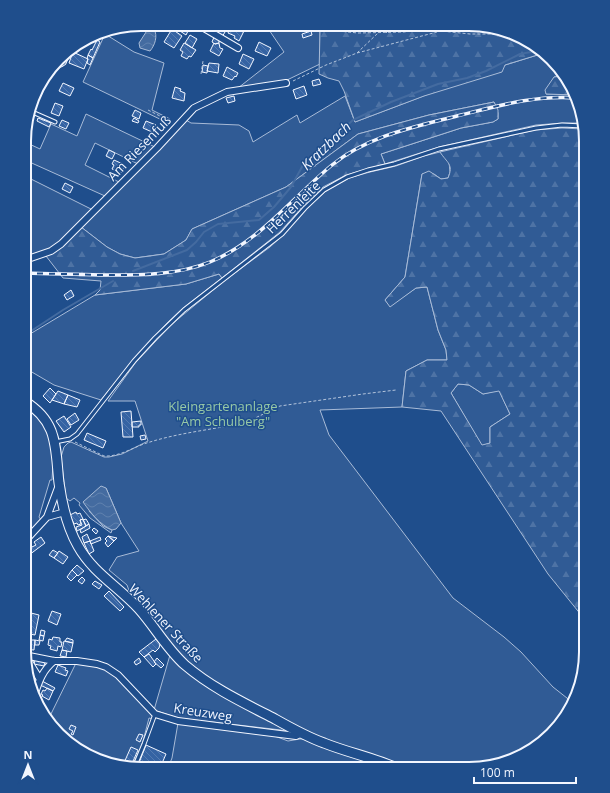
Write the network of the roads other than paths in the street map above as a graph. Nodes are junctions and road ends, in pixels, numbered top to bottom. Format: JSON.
{"nodes":[{"id":1,"x":209,"y":31,"type":"edge"},
{"id":2,"x":238,"y":48,"type":"dead end"},
{"id":3,"x":286,"y":84,"type":"road end"},
{"id":4,"x":35,"y":113,"type":"edge"},
{"id":5,"x":55,"y":122,"type":"dead end"},
{"id":6,"x":578,"y":126,"type":"edge"},
{"id":7,"x":31,"y":258,"type":"edge"},
{"id":8,"x":31,"y":406,"type":"edge"},
{"id":9,"x":56,"y":442,"type":"junction"},
{"id":10,"x":59,"y":483,"type":"junction"},
{"id":11,"x":65,"y":512,"type":"junction"},
{"id":12,"x":48,"y":517,"type":"junction"},
{"id":13,"x":31,"y":535,"type":"edge"},
{"id":14,"x":31,"y":656,"type":"edge"},
{"id":15,"x":54,"y":661,"type":"junction"},
{"id":16,"x":32,"y":666,"type":"edge"},
{"id":17,"x":39,"y":678,"type":"junction"},
{"id":18,"x":37,"y":686,"type":"edge"},
{"id":19,"x":155,"y":714,"type":"junction"},
{"id":20,"x":302,"y":733,"type":"junction"},
{"id":21,"x":137,"y":762,"type":"edge"},
{"id":22,"x":382,"y":762,"type":"edge"}],
"edges":[{"from":1,"to":2,"type":"street"},
{"from":3,"to":7,"type":"street","name":"Am Riesenfuß"},
{"from":4,"to":5,"type":"lane"},
{"from":6,"to":9,"type":"lane","name":"Herrenleite"},
{"from":8,"to":9,"type":"street","name":"Wehlener Straße"},
{"from":9,"to":10,"type":"street","name":"Wehlener Straße"},
{"from":10,"to":11,"type":"street","name":"Wehlener Straße"},
{"from":10,"to":12,"type":"street"},
{"from":11,"to":12,"type":"street"},
{"from":11,"to":20,"type":"street","name":"Wehlener Straße"},
{"from":12,"to":13,"type":"street"},
{"from":14,"to":15,"type":"street","name":"Kreuzweg"},
{"from":15,"to":17,"type":"street"},
{"from":15,"to":19,"type":"street","name":"Kreuzweg"},
{"from":16,"to":17,"type":"street"},
{"from":17,"to":18,"type":"street"},
{"from":19,"to":20,"type":"street","name":"Kreuzweg"},
{"from":19,"to":21,"type":"lane"},
{"from":20,"to":22,"type":"street","name":"Wehlener Straße"}]}
